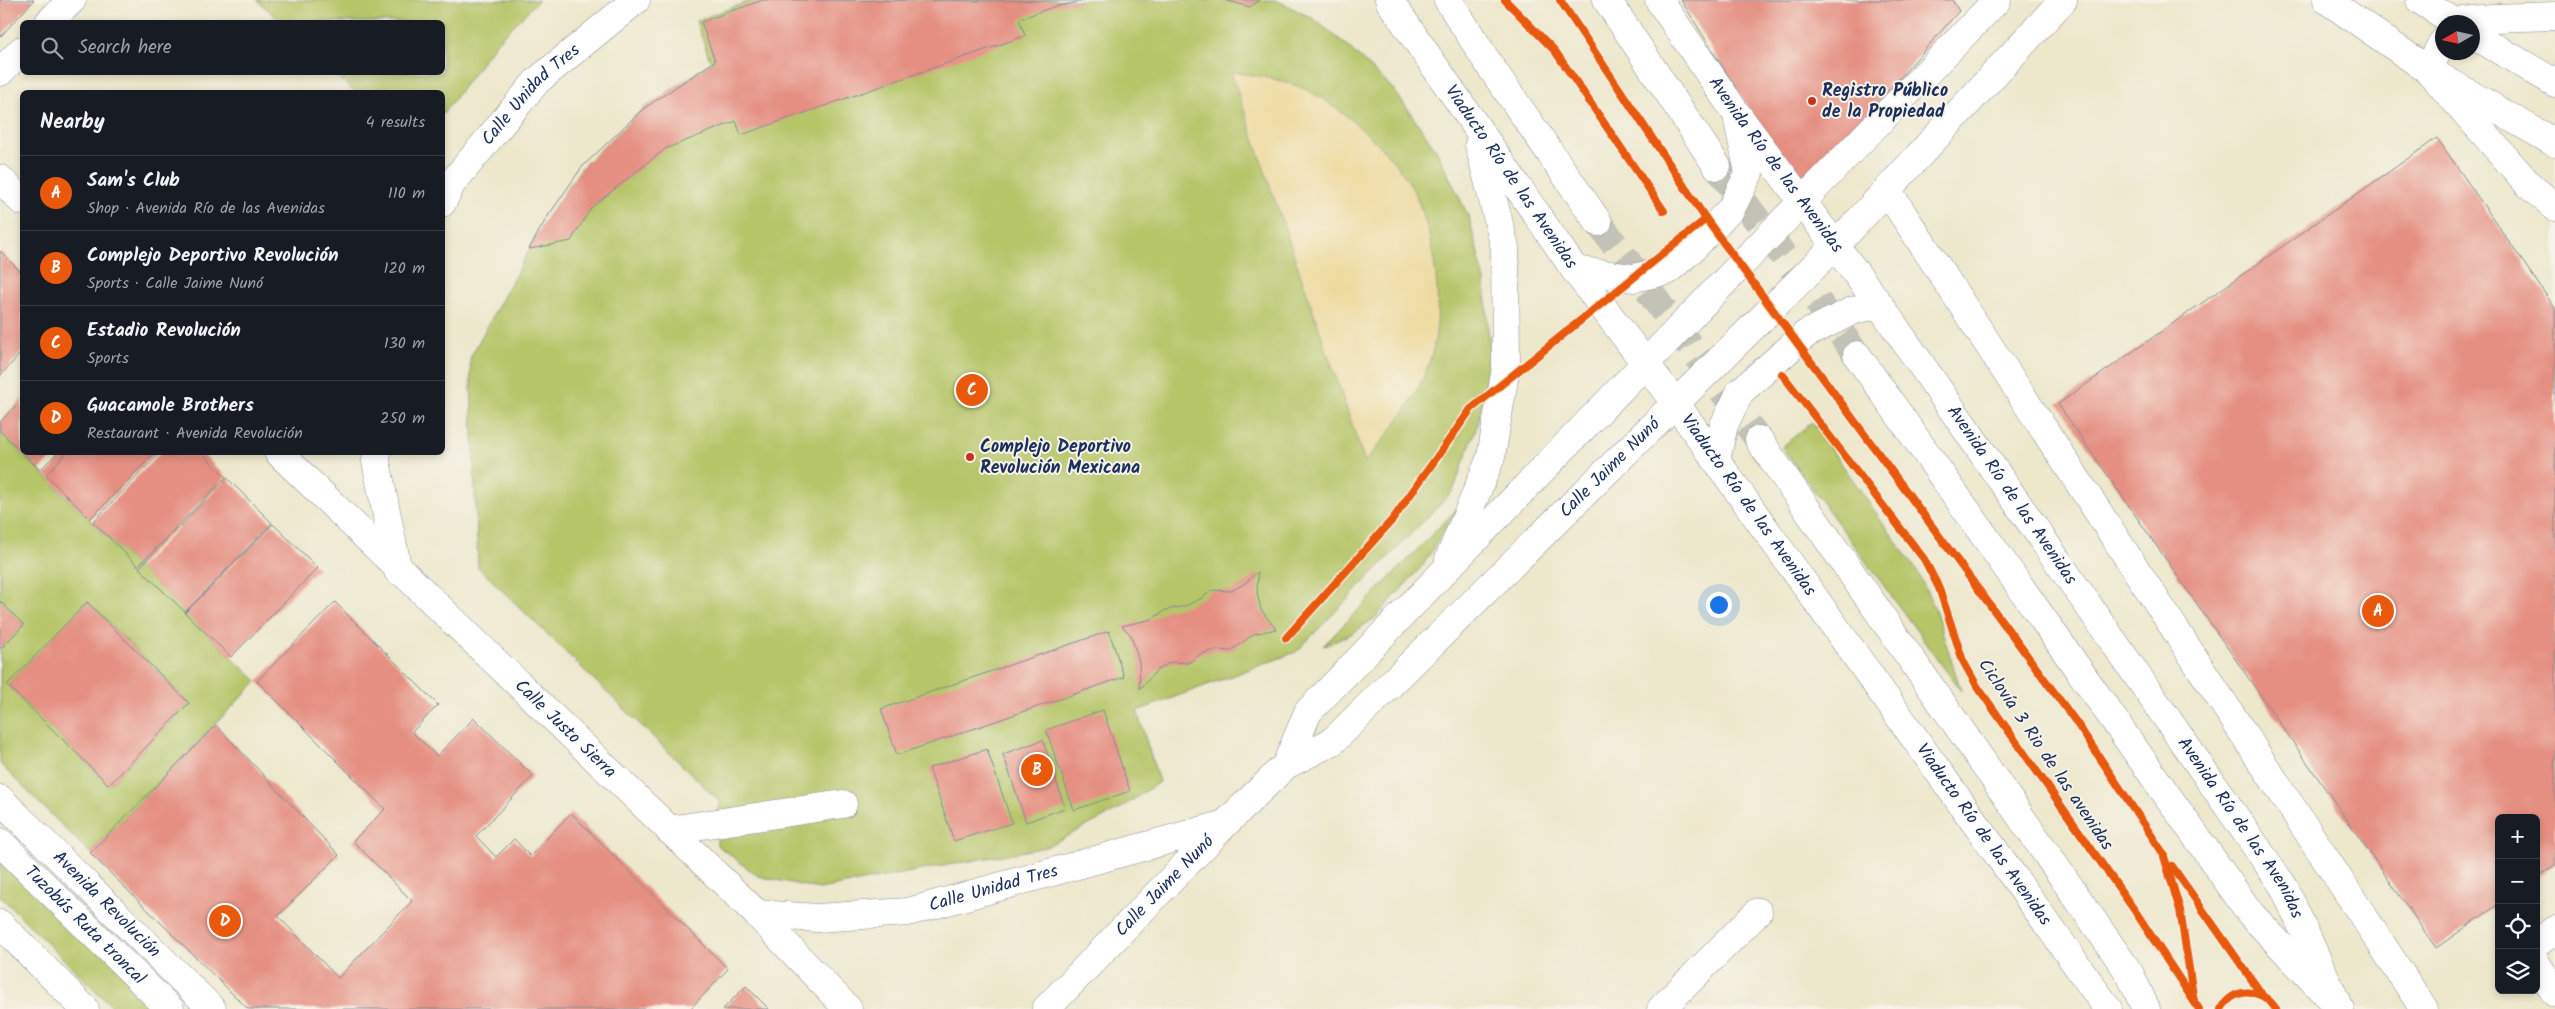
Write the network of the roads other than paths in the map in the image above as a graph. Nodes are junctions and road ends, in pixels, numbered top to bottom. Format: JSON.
{"nodes":[{"id":1,"x":72,"y":0,"type":"edge"},
{"id":2,"x":636,"y":0,"type":"edge"},
{"id":3,"x":1369,"y":0,"type":"edge"},
{"id":4,"x":1448,"y":0,"type":"edge"},
{"id":5,"x":1607,"y":0,"type":"edge"},
{"id":6,"x":1659,"y":0,"type":"edge"},
{"id":7,"x":1997,"y":0,"type":"edge"},
{"id":8,"x":2063,"y":0,"type":"edge"},
{"id":9,"x":2327,"y":0,"type":"edge"},
{"id":10,"x":2420,"y":0,"type":"edge"},
{"id":11,"x":1393,"y":6,"type":"edge"},
{"id":12,"x":2443,"y":15,"type":"edge"},
{"id":13,"x":2555,"y":16,"type":"edge"},
{"id":14,"x":51,"y":20,"type":"edge"},
{"id":15,"x":2480,"y":20,"type":"edge"},
{"id":16,"x":2480,"y":39,"type":"edge"},
{"id":17,"x":20,"y":52,"type":"edge"},
{"id":18,"x":2435,"y":56,"type":"edge"},
{"id":19,"x":2428,"y":70,"type":"junction"},
{"id":20,"x":0,"y":72,"type":"edge"},
{"id":21,"x":2555,"y":83,"type":"edge"},
{"id":22,"x":1736,"y":113,"type":"junction"},
{"id":23,"x":1475,"y":128,"type":"junction"},
{"id":24,"x":2555,"y":143,"type":"edge"},
{"id":25,"x":1717,"y":166,"type":"tunnel mouth"},
{"id":26,"x":0,"y":179,"type":"edge"},
{"id":27,"x":1887,"y":190,"type":"junction"},
{"id":28,"x":445,"y":197,"type":"edge"},
{"id":29,"x":20,"y":199,"type":"edge"},
{"id":30,"x":1803,"y":202,"type":"junction"},
{"id":31,"x":2555,"y":207,"type":"edge"},
{"id":32,"x":1598,"y":222,"type":"tunnel mouth"},
{"id":33,"x":1835,"y":246,"type":"junction"},
{"id":34,"x":1575,"y":270,"type":"junction"},
{"id":35,"x":1880,"y":304,"type":"junction"},
{"id":36,"x":1857,"y":355,"type":"tunnel mouth"},
{"id":37,"x":1646,"y":364,"type":"junction"},
{"id":38,"x":1676,"y":404,"type":"junction"},
{"id":39,"x":1759,"y":440,"type":"tunnel mouth"},
{"id":40,"x":281,"y":455,"type":"edge"},
{"id":41,"x":377,"y":455,"type":"edge"},
{"id":42,"x":1716,"y":460,"type":"junction"},
{"id":43,"x":398,"y":571,"type":"junction"},
{"id":44,"x":1443,"y":573,"type":"junction"},
{"id":45,"x":1286,"y":765,"type":"junction"},
{"id":46,"x":0,"y":799,"type":"edge"},
{"id":47,"x":843,"y":804,"type":"dead end"},
{"id":48,"x":1224,"y":825,"type":"junction"},
{"id":49,"x":670,"y":830,"type":"junction"},
{"id":50,"x":0,"y":842,"type":"edge"},
{"id":51,"x":1758,"y":912,"type":"dead end"},
{"id":52,"x":758,"y":914,"type":"junction"},
{"id":53,"x":0,"y":924,"type":"edge"},
{"id":54,"x":2555,"y":930,"type":"edge"},
{"id":55,"x":2540,"y":941,"type":"edge"},
{"id":56,"x":2540,"y":969,"type":"edge"},
{"id":57,"x":2555,"y":993,"type":"edge"},
{"id":58,"x":2339,"y":1007,"type":"edge"},
{"id":59,"x":85,"y":1009,"type":"edge"},
{"id":60,"x":170,"y":1009,"type":"edge"},
{"id":61,"x":212,"y":1009,"type":"edge"},
{"id":62,"x":848,"y":1009,"type":"edge"},
{"id":63,"x":1046,"y":1009,"type":"edge"},
{"id":64,"x":1661,"y":1009,"type":"edge"},
{"id":65,"x":2108,"y":1009,"type":"edge"},
{"id":66,"x":2146,"y":1009,"type":"edge"},
{"id":67,"x":2424,"y":1009,"type":"edge"}],
"edges":[{"from":1,"to":14,"type":"street"},
{"from":2,"to":28,"type":"street","name":"Calle Unidad Tres"},
{"from":3,"to":11,"type":"street"},
{"from":4,"to":32,"type":"street"},
{"from":5,"to":25,"type":"street"},
{"from":6,"to":22,"type":"street","name":"Avenida Río de las Avenidas"},
{"from":7,"to":30,"type":"street","name":"Calle Jaime Nunó"},
{"from":8,"to":27,"type":"street","name":"Calle Jaime Nunó"},
{"from":9,"to":19,"type":"street"},
{"from":10,"to":12,"type":"street"},
{"from":11,"to":23,"type":"street","name":"Viaducto Río de las Avenidas"},
{"from":13,"to":15,"type":"street"},
{"from":16,"to":21,"type":"street"},
{"from":17,"to":20,"type":"street"},
{"from":18,"to":19,"type":"street"},
{"from":19,"to":24,"type":"street"},
{"from":19,"to":31,"type":"street"},
{"from":22,"to":30,"type":"street","name":"Avenida Río de las Avenidas"},
{"from":22,"to":34,"type":"street"},
{"from":23,"to":34,"type":"street","name":"Viaducto Río de las Avenidas"},
{"from":23,"to":44,"type":"street"},
{"from":26,"to":29,"type":"street"},
{"from":27,"to":33,"type":"street","name":"Calle Jaime Nunó"},
{"from":27,"to":67,"type":"street"},
{"from":30,"to":33,"type":"street","name":"Avenida Río de las Avenidas"},
{"from":30,"to":37,"type":"street","name":"Calle Jaime Nunó"},
{"from":33,"to":35,"type":"street","name":"Avenida Río de las Avenidas"},
{"from":33,"to":38,"type":"street","name":"Calle Jaime Nunó"},
{"from":34,"to":37,"type":"street","name":"Viaducto Río de las Avenidas"},
{"from":35,"to":42,"type":"street"},
{"from":35,"to":58,"type":"street","name":"Avenida Río de las Avenidas"},
{"from":36,"to":58,"type":"street"},
{"from":37,"to":38,"type":"street","name":"Viaducto Río de las Avenidas"},
{"from":37,"to":44,"type":"street","name":"Calle Jaime Nunó"},
{"from":38,"to":42,"type":"street","name":"Viaducto Río de las Avenidas"},
{"from":38,"to":45,"type":"street","name":"Calle Jaime Nunó"},
{"from":39,"to":66,"type":"street"},
{"from":40,"to":43,"type":"street","name":"Calle Justo Sierra"},
{"from":41,"to":43,"type":"street"},
{"from":42,"to":65,"type":"street","name":"Viaducto Río de las Avenidas"},
{"from":43,"to":49,"type":"street","name":"Calle Justo Sierra"},
{"from":44,"to":45,"type":"street","name":"Calle Jaime Nunó"},
{"from":45,"to":48,"type":"street","name":"Calle Jaime Nunó"},
{"from":46,"to":61,"type":"street","name":"Avenida Revolución"},
{"from":47,"to":49,"type":"street"},
{"from":48,"to":52,"type":"street","name":"Calle Unidad Tres"},
{"from":48,"to":63,"type":"street","name":"Calle Jaime Nunó"},
{"from":49,"to":52,"type":"street","name":"Calle Justo Sierra"},
{"from":50,"to":60,"type":"street","name":"Tuzobús Ruta troncal"},
{"from":51,"to":64,"type":"street"},
{"from":52,"to":62,"type":"street","name":"Calle Justo Sierra"},
{"from":53,"to":59,"type":"street"},
{"from":54,"to":55,"type":"street"},
{"from":56,"to":57,"type":"street"}]}
